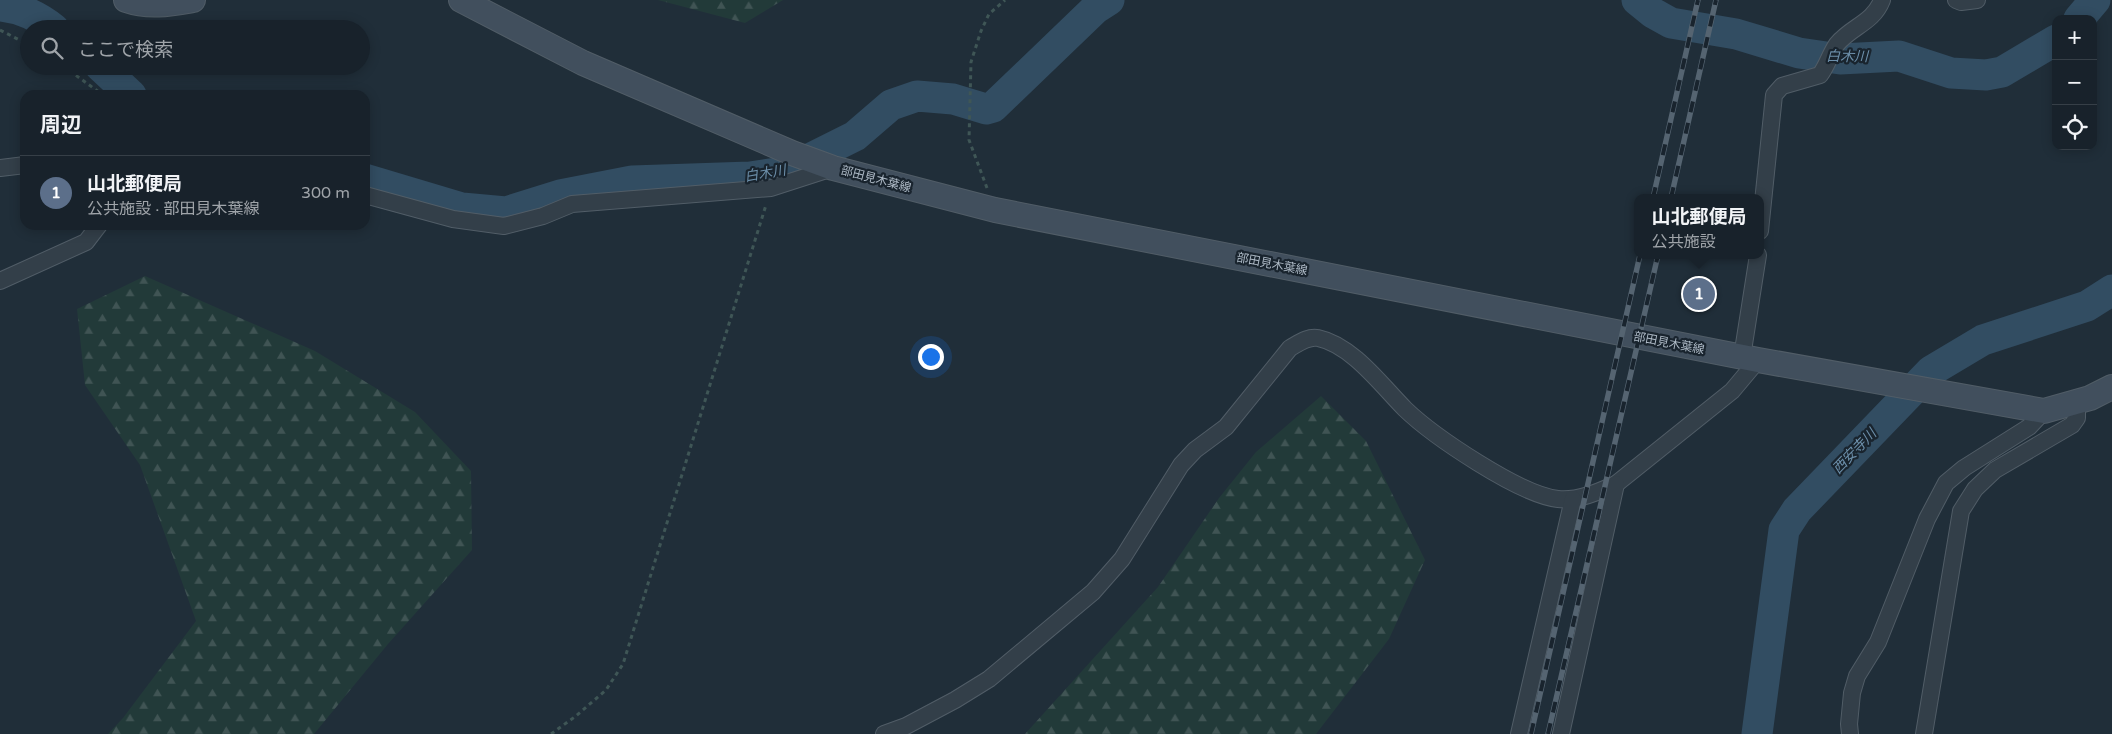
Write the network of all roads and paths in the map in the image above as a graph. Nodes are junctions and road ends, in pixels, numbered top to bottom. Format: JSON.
{"nodes":[{"id":1,"x":126,"y":0,"type":"edge"},
{"id":2,"x":193,"y":0,"type":"edge"},
{"id":3,"x":461,"y":0,"type":"edge"},
{"id":4,"x":1005,"y":0,"type":"edge"},
{"id":5,"x":1882,"y":0,"type":"edge"},
{"id":6,"x":1956,"y":0,"type":"edge"},
{"id":7,"x":1977,"y":0,"type":"edge"},
{"id":8,"x":0,"y":30,"type":"edge"},
{"id":9,"x":20,"y":40,"type":"edge"},
{"id":10,"x":75,"y":75,"type":"edge"},
{"id":11,"x":96,"y":90,"type":"edge"},
{"id":12,"x":827,"y":165,"type":"junction"},
{"id":13,"x":20,"y":166,"type":"edge"},
{"id":14,"x":0,"y":168,"type":"edge"},
{"id":15,"x":771,"y":188,"type":"junction"},
{"id":16,"x":1764,"y":194,"type":"edge"},
{"id":17,"x":370,"y":196,"type":"edge"},
{"id":18,"x":995,"y":210,"type":"junction"},
{"id":19,"x":95,"y":230,"type":"edge"},
{"id":20,"x":1758,"y":259,"type":"edge"},
{"id":21,"x":0,"y":281,"type":"edge"},
{"id":22,"x":1750,"y":358,"type":"junction"},
{"id":23,"x":2112,"y":387,"type":"edge"},
{"id":24,"x":2077,"y":401,"type":"junction"},
{"id":25,"x":2044,"y":411,"type":"junction"},
{"id":26,"x":1616,"y":484,"type":"junction"},
{"id":27,"x":1573,"y":499,"type":"junction"},
{"id":28,"x":551,"y":734,"type":"edge"},
{"id":29,"x":884,"y":734,"type":"edge"},
{"id":30,"x":1519,"y":734,"type":"edge"},
{"id":31,"x":1561,"y":734,"type":"edge"},
{"id":32,"x":1850,"y":734,"type":"edge"},
{"id":33,"x":1924,"y":734,"type":"edge"}],
"edges":[{"from":1,"to":2,"type":"main road"},
{"from":3,"to":12,"type":"main road","name":"部田見木葉線"},
{"from":4,"to":18,"type":"path"},
{"from":5,"to":16,"type":"street"},
{"from":6,"to":7,"type":"street"},
{"from":8,"to":9,"type":"path"},
{"from":10,"to":11,"type":"path"},
{"from":12,"to":15,"type":"street"},
{"from":12,"to":18,"type":"main road","name":"部田見木葉線"},
{"from":13,"to":14,"type":"street"},
{"from":15,"to":17,"type":"street"},
{"from":15,"to":28,"type":"path"},
{"from":18,"to":22,"type":"main road","name":"部田見木葉線"},
{"from":19,"to":21,"type":"street"},
{"from":20,"to":22,"type":"street"},
{"from":22,"to":25,"type":"main road","name":"部田見木葉線"},
{"from":22,"to":26,"type":"street"},
{"from":23,"to":24,"type":"main road","name":"部田見木葉線"},
{"from":24,"to":25,"type":"main road","name":"部田見木葉線"},
{"from":24,"to":33,"type":"street"},
{"from":25,"to":32,"type":"street"},
{"from":26,"to":27,"type":"street"},
{"from":26,"to":31,"type":"street"},
{"from":27,"to":29,"type":"street"},
{"from":27,"to":30,"type":"street"}]}
